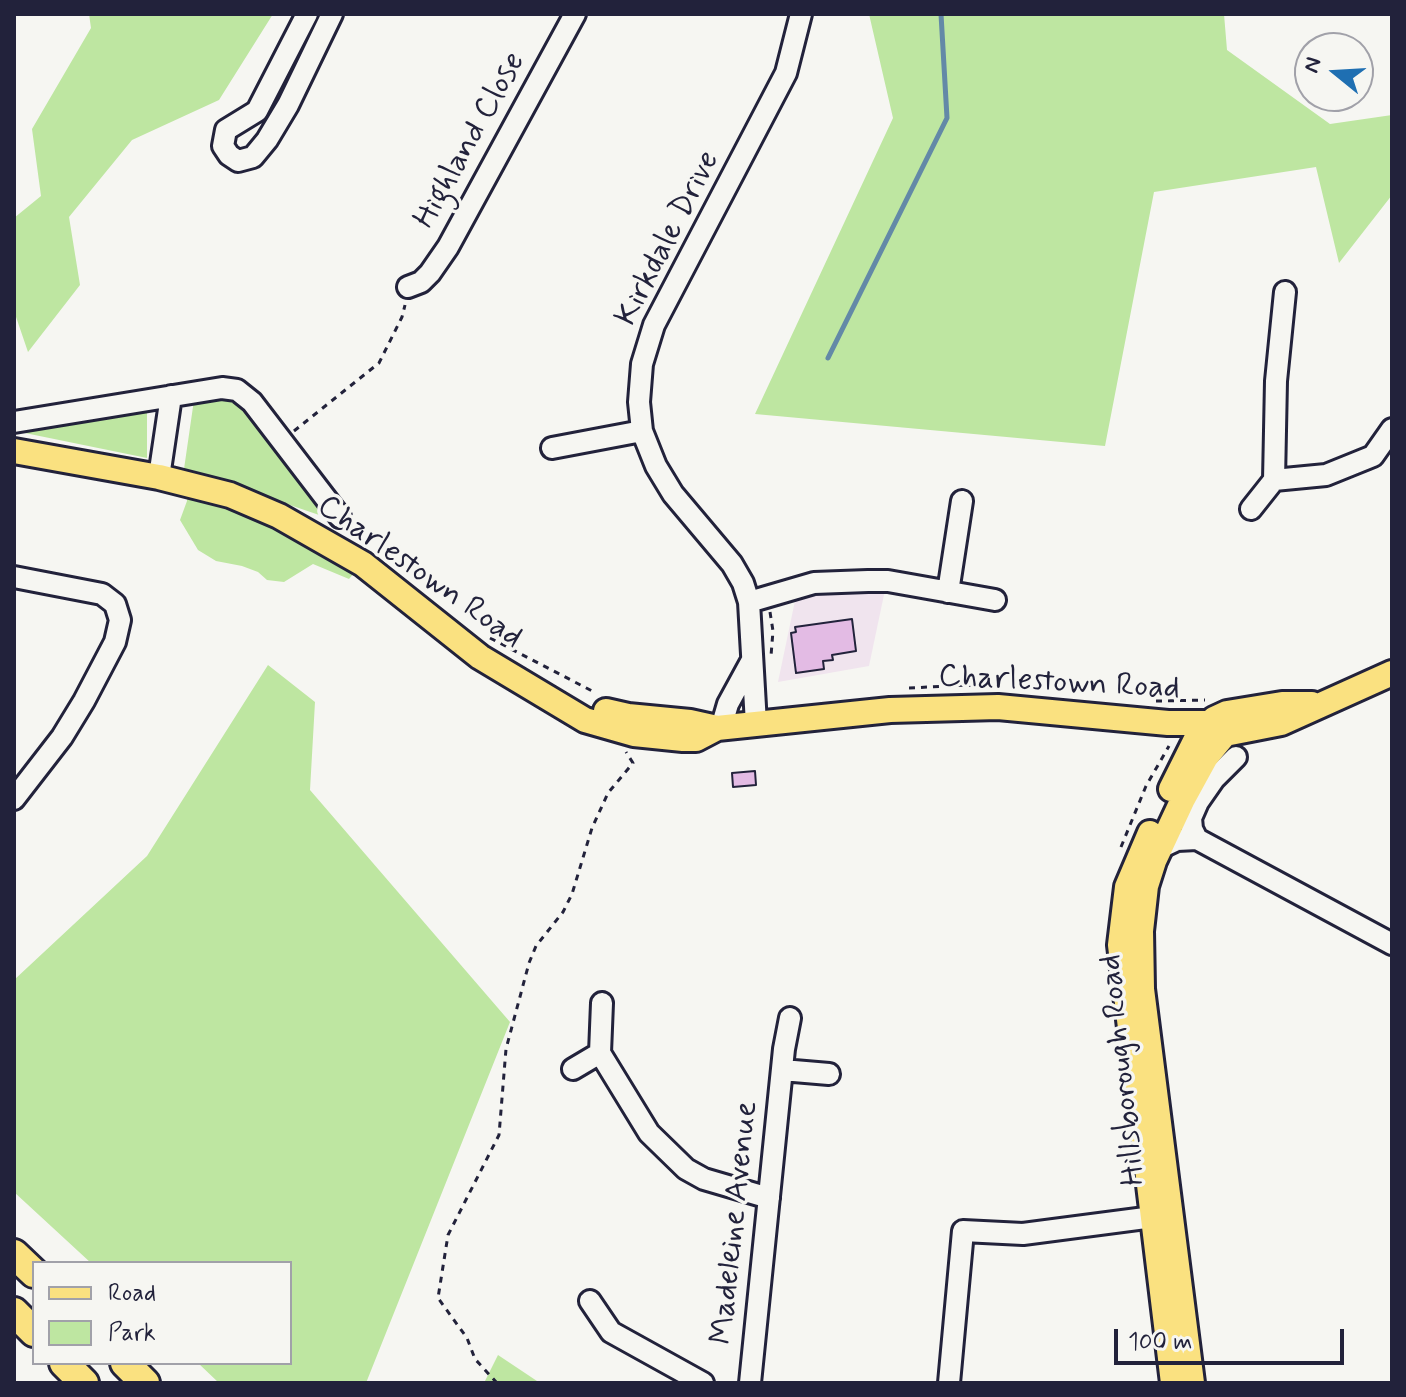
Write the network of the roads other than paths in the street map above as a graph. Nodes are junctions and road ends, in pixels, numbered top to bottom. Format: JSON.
{"nodes":[{"id":1,"x":307,"y":14,"type":"edge"},
{"id":2,"x":332,"y":14,"type":"edge"},
{"id":3,"x":575,"y":14,"type":"edge"},
{"id":4,"x":801,"y":14,"type":"edge"},
{"id":5,"x":408,"y":287,"type":"road end"},
{"id":6,"x":1285,"y":292,"type":"dead end"},
{"id":7,"x":171,"y":396,"type":"junction"},
{"id":8,"x":14,"y":422,"type":"edge"},
{"id":9,"x":1392,"y":429,"type":"edge"},
{"id":10,"x":642,"y":431,"type":"junction"},
{"id":11,"x":552,"y":448,"type":"dead end"},
{"id":12,"x":14,"y":451,"type":"edge"},
{"id":13,"x":159,"y":477,"type":"junction"},
{"id":14,"x":1274,"y":480,"type":"junction"},
{"id":15,"x":962,"y":501,"type":"dead end"},
{"id":16,"x":1251,"y":509,"type":"dead end"},
{"id":17,"x":340,"y":517,"type":"dead end"},
{"id":18,"x":14,"y":577,"type":"edge"},
{"id":19,"x":948,"y":592,"type":"junction"},
{"id":20,"x":995,"y":600,"type":"dead end"},
{"id":21,"x":749,"y":602,"type":"junction"},
{"id":22,"x":752,"y":660,"type":"junction"},
{"id":23,"x":1392,"y":673,"type":"edge"},
{"id":24,"x":756,"y":724,"type":"junction"},
{"id":25,"x":719,"y":728,"type":"junction"},
{"id":26,"x":1223,"y":730,"type":"junction"},
{"id":27,"x":1236,"y":757,"type":"dead end"},
{"id":28,"x":14,"y":799,"type":"edge"},
{"id":29,"x":1197,"y":839,"type":"junction"},
{"id":30,"x":1160,"y":848,"type":"junction"},
{"id":31,"x":1392,"y":944,"type":"edge"},
{"id":32,"x":602,"y":1003,"type":"dead end"},
{"id":33,"x":790,"y":1018,"type":"dead end"},
{"id":34,"x":600,"y":1053,"type":"junction"},
{"id":35,"x":573,"y":1069,"type":"dead end"},
{"id":36,"x":782,"y":1070,"type":"junction"},
{"id":37,"x":829,"y":1074,"type":"dead end"},
{"id":38,"x":769,"y":1198,"type":"junction"},
{"id":39,"x":1153,"y":1217,"type":"junction"},
{"id":40,"x":14,"y":1254,"type":"edge"},
{"id":41,"x":32,"y":1271,"type":"edge"},
{"id":42,"x":590,"y":1301,"type":"dead end"},
{"id":43,"x":14,"y":1312,"type":"edge"},
{"id":44,"x":32,"y":1330,"type":"edge"},
{"id":45,"x":66,"y":1365,"type":"edge"},
{"id":46,"x":127,"y":1365,"type":"edge"},
{"id":47,"x":84,"y":1383,"type":"edge"},
{"id":48,"x":145,"y":1383,"type":"edge"},
{"id":49,"x":703,"y":1383,"type":"edge"},
{"id":50,"x":750,"y":1383,"type":"edge"},
{"id":51,"x":949,"y":1383,"type":"edge"},
{"id":52,"x":1173,"y":1383,"type":"edge"},
{"id":53,"x":1192,"y":1383,"type":"edge"}],
"edges":[{"from":1,"to":2,"type":"street"},
{"from":3,"to":5,"type":"street","name":"Highland Close"},
{"from":4,"to":10,"type":"street","name":"Kirkdale Drive"},
{"from":6,"to":14,"type":"street"},
{"from":7,"to":8,"type":"street","name":"Charlestown Road"},
{"from":7,"to":13,"type":"street"},
{"from":7,"to":17,"type":"street","name":"Charlestown Road"},
{"from":9,"to":14,"type":"street"},
{"from":10,"to":11,"type":"street"},
{"from":10,"to":21,"type":"street","name":"Kirkdale Drive"},
{"from":12,"to":13,"type":"main road","name":"Charlestown Road"},
{"from":13,"to":25,"type":"main road","name":"Charlestown Road"},
{"from":14,"to":16,"type":"street"},
{"from":15,"to":19,"type":"street"},
{"from":18,"to":28,"type":"street"},
{"from":19,"to":20,"type":"street"},
{"from":19,"to":21,"type":"street"},
{"from":21,"to":22,"type":"street","name":"Kirkdale Drive"},
{"from":22,"to":24,"type":"street","name":"Kirkdale Drive"},
{"from":22,"to":25,"type":"street"},
{"from":23,"to":26,"type":"main road","name":"Charlestown Road"},
{"from":24,"to":25,"type":"main road","name":"Charlestown Road"},
{"from":24,"to":26,"type":"main road","name":"Charlestown Road"},
{"from":26,"to":30,"type":"main road","name":"Hillsborough Road"},
{"from":26,"to":39,"type":"main road"},
{"from":27,"to":29,"type":"street"},
{"from":29,"to":30,"type":"street"},
{"from":29,"to":31,"type":"street"},
{"from":30,"to":53,"type":"main road","name":"Hillsborough Road"},
{"from":32,"to":34,"type":"street"},
{"from":33,"to":36,"type":"street","name":"Madeleine Avenue"},
{"from":34,"to":35,"type":"street"},
{"from":34,"to":38,"type":"street"},
{"from":36,"to":37,"type":"street","name":"Madeleine Avenue"},
{"from":36,"to":38,"type":"street","name":"Madeleine Avenue"},
{"from":38,"to":50,"type":"street","name":"Madeleine Avenue"},
{"from":39,"to":51,"type":"street"},
{"from":39,"to":52,"type":"main road"},
{"from":40,"to":41,"type":"highway"},
{"from":42,"to":49,"type":"street"},
{"from":43,"to":44,"type":"highway"},
{"from":45,"to":47,"type":"highway"},
{"from":46,"to":48,"type":"highway"}]}
